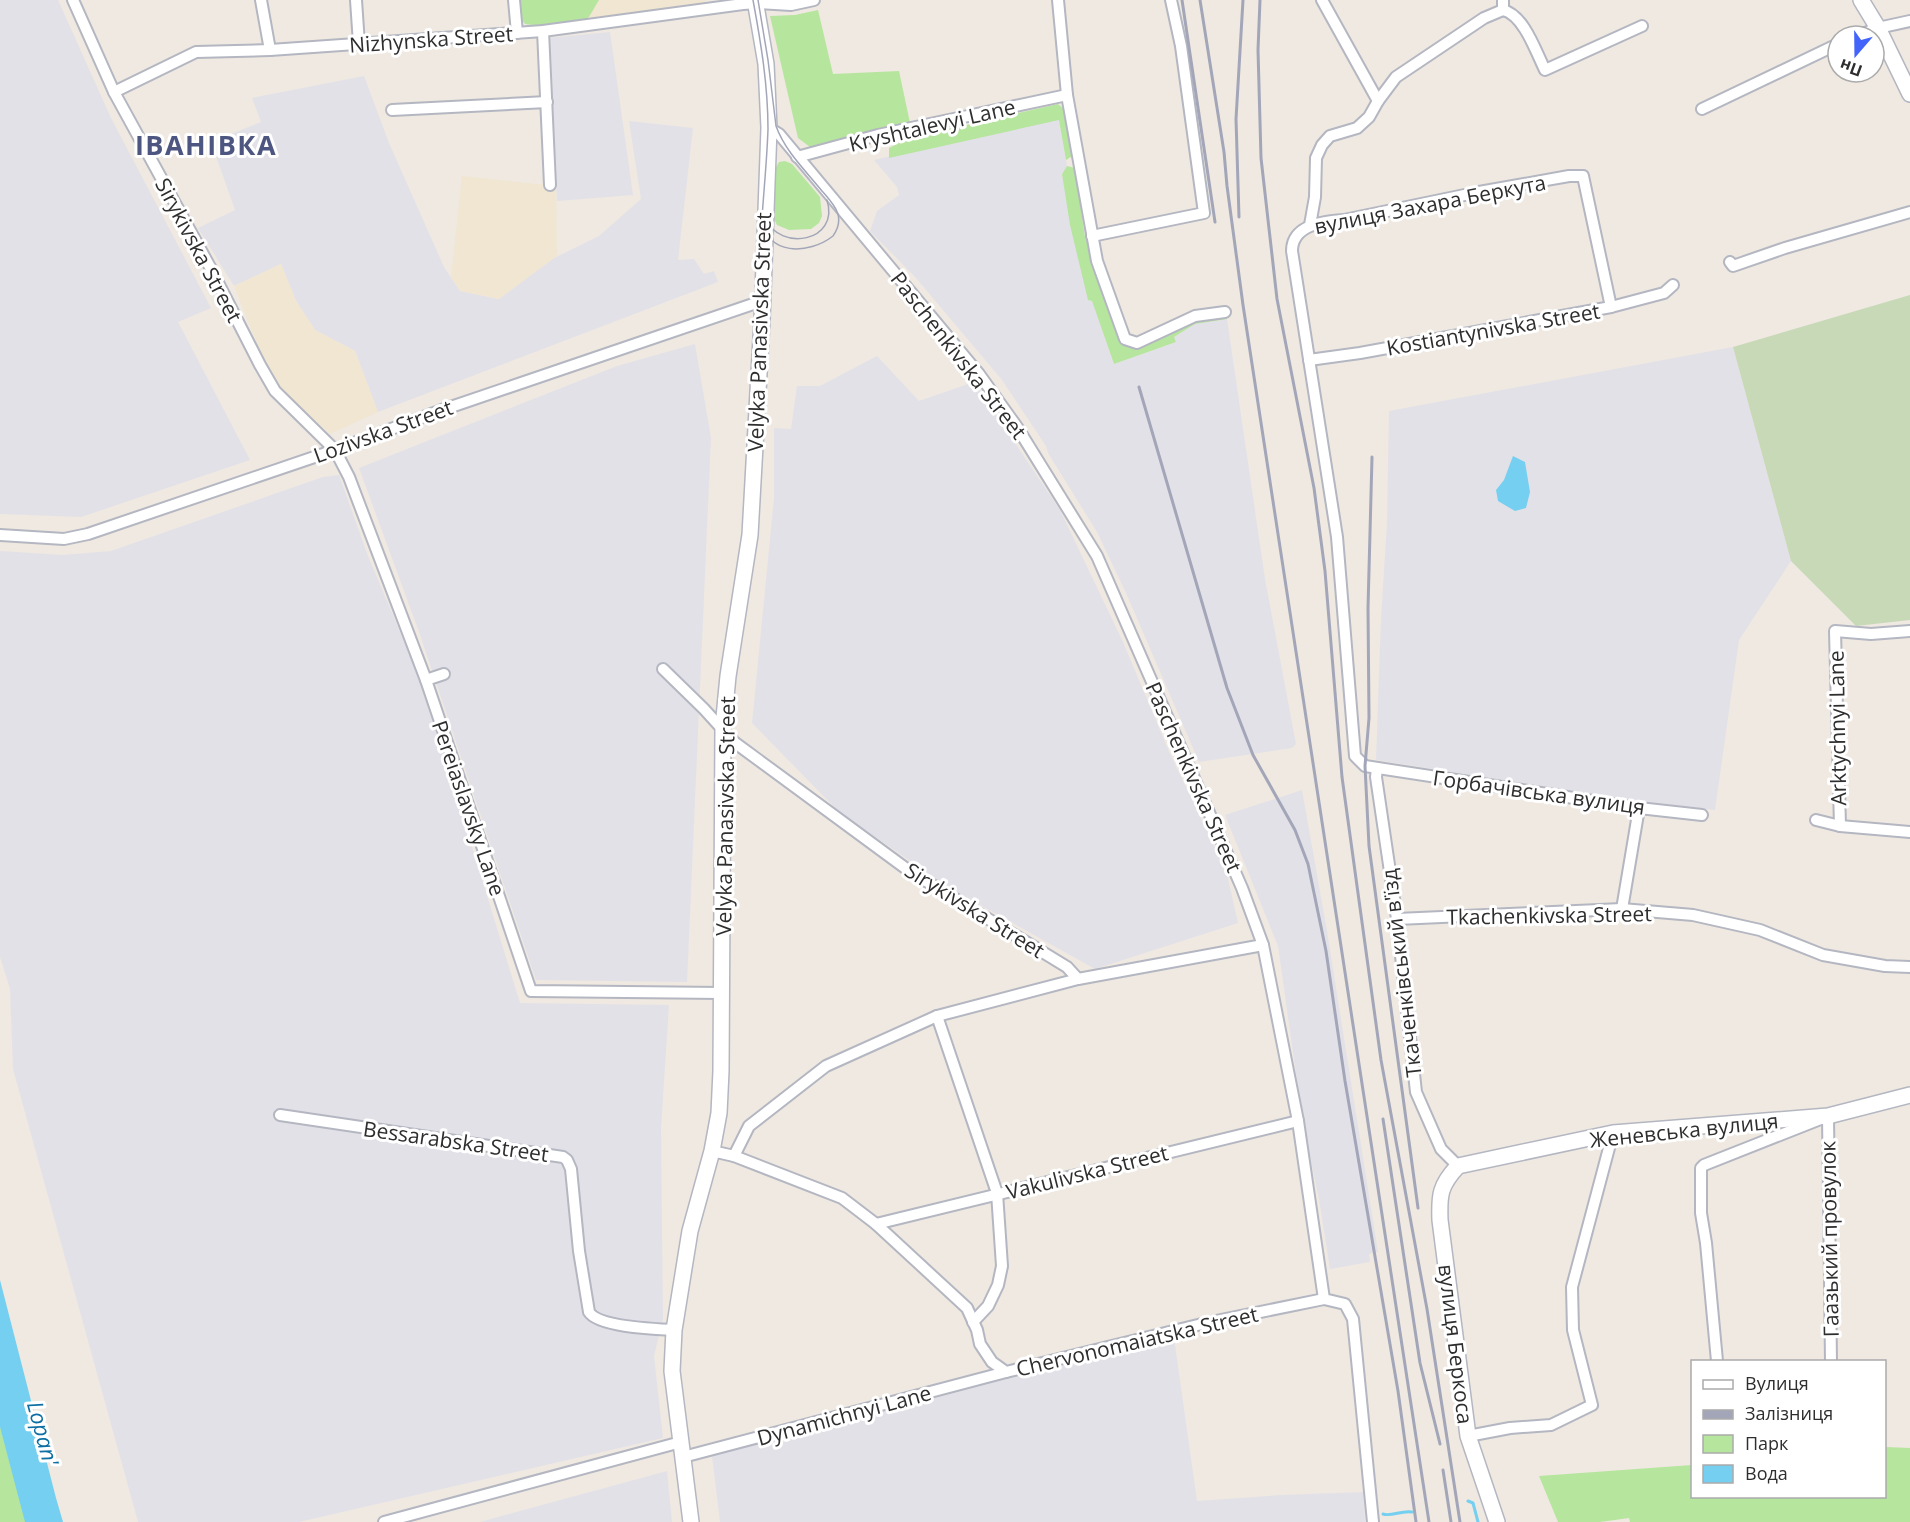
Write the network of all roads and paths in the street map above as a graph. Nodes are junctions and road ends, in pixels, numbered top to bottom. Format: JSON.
{"nodes":[{"id":1,"x":73,"y":0,"type":"edge"},
{"id":2,"x":261,"y":0,"type":"edge"},
{"id":3,"x":356,"y":0,"type":"edge"},
{"id":4,"x":514,"y":0,"type":"edge"},
{"id":5,"x":814,"y":0,"type":"edge"},
{"id":6,"x":1058,"y":0,"type":"edge"},
{"id":7,"x":1171,"y":0,"type":"edge"},
{"id":8,"x":1322,"y":0,"type":"edge"},
{"id":9,"x":1861,"y":0,"type":"edge"},
{"id":10,"x":755,"y":2,"type":"edge"},
{"id":11,"x":1503,"y":5,"type":"edge"},
{"id":12,"x":1910,"y":21,"type":"edge"},
{"id":13,"x":1876,"y":24,"type":"edge"},
{"id":14,"x":1642,"y":26,"type":"dead end"},
{"id":15,"x":1886,"y":26,"type":"edge"},
{"id":16,"x":543,"y":31,"type":"junction"},
{"id":17,"x":517,"y":33,"type":"junction"},
{"id":18,"x":359,"y":44,"type":"junction"},
{"id":19,"x":1886,"y":44,"type":"edge"},
{"id":20,"x":270,"y":50,"type":"junction"},
{"id":21,"x":1826,"y":50,"type":"edge"},
{"id":22,"x":114,"y":92,"type":"junction"},
{"id":23,"x":1910,"y":94,"type":"edge"},
{"id":24,"x":1067,"y":95,"type":"junction"},
{"id":25,"x":1378,"y":101,"type":"junction"},
{"id":26,"x":548,"y":102,"type":"junction"},
{"id":27,"x":1702,"y":109,"type":"dead end"},
{"id":28,"x":392,"y":110,"type":"dead end"},
{"id":29,"x":769,"y":128,"type":"junction"},
{"id":30,"x":797,"y":157,"type":"junction"},
{"id":31,"x":550,"y":185,"type":"dead end"},
{"id":32,"x":1910,"y":212,"type":"edge"},
{"id":33,"x":1310,"y":225,"type":"junction"},
{"id":34,"x":1092,"y":236,"type":"junction"},
{"id":35,"x":1730,"y":262,"type":"dead end"},
{"id":36,"x":1673,"y":285,"type":"dead end"},
{"id":37,"x":762,"y":301,"type":"junction"},
{"id":38,"x":1611,"y":307,"type":"junction"},
{"id":39,"x":1225,"y":312,"type":"dead end"},
{"id":40,"x":1309,"y":360,"type":"junction"},
{"id":41,"x":335,"y":450,"type":"junction"},
{"id":42,"x":0,"y":535,"type":"edge"},
{"id":43,"x":1910,"y":631,"type":"edge"},
{"id":44,"x":663,"y":669,"type":"dead end"},
{"id":45,"x":444,"y":674,"type":"dead end"},
{"id":46,"x":426,"y":680,"type":"junction"},
{"id":47,"x":723,"y":728,"type":"junction"},
{"id":48,"x":1377,"y":768,"type":"junction"},
{"id":49,"x":1639,"y":808,"type":"junction"},
{"id":50,"x":1702,"y":815,"type":"dead end"},
{"id":51,"x":1816,"y":820,"type":"dead end"},
{"id":52,"x":1840,"y":826,"type":"junction"},
{"id":53,"x":1910,"y":832,"type":"edge"},
{"id":54,"x":1622,"y":909,"type":"junction"},
{"id":55,"x":1396,"y":919,"type":"junction"},
{"id":56,"x":1263,"y":945,"type":"junction"},
{"id":57,"x":1910,"y":967,"type":"edge"},
{"id":58,"x":1078,"y":980,"type":"junction"},
{"id":59,"x":722,"y":993,"type":"junction"},
{"id":60,"x":937,"y":1016,"type":"junction"},
{"id":61,"x":1910,"y":1095,"type":"edge"},
{"id":62,"x":280,"y":1115,"type":"dead end"},
{"id":63,"x":1828,"y":1116,"type":"junction"},
{"id":64,"x":1298,"y":1121,"type":"junction"},
{"id":65,"x":1613,"y":1133,"type":"junction"},
{"id":66,"x":712,"y":1151,"type":"junction"},
{"id":67,"x":734,"y":1156,"type":"junction"},
{"id":68,"x":1458,"y":1166,"type":"junction"},
{"id":69,"x":997,"y":1194,"type":"junction"},
{"id":70,"x":876,"y":1224,"type":"junction"},
{"id":71,"x":1324,"y":1299,"type":"junction"},
{"id":72,"x":973,"y":1322,"type":"junction"},
{"id":73,"x":674,"y":1330,"type":"junction"},
{"id":74,"x":1717,"y":1360,"type":"edge"},
{"id":75,"x":1831,"y":1360,"type":"edge"},
{"id":76,"x":1006,"y":1372,"type":"junction"},
{"id":77,"x":1468,"y":1436,"type":"junction"},
{"id":78,"x":682,"y":1450,"type":"junction"},
{"id":79,"x":384,"y":1522,"type":"edge"},
{"id":80,"x":691,"y":1522,"type":"edge"},
{"id":81,"x":1372,"y":1522,"type":"edge"},
{"id":82,"x":1497,"y":1522,"type":"edge"}],
"edges":[{"from":1,"to":22,"type":"street","name":"Sirykivska Street"},
{"from":2,"to":20,"type":"street"},
{"from":3,"to":18,"type":"street"},
{"from":4,"to":17,"type":"street"},
{"from":5,"to":10,"type":"street","name":"Nizhynska Street"},
{"from":6,"to":24,"type":"street"},
{"from":7,"to":34,"type":"street"},
{"from":8,"to":25,"type":"street"},
{"from":9,"to":13,"type":"street"},
{"from":10,"to":16,"type":"street","name":"Nizhynska Street"},
{"from":10,"to":29,"type":"street","name":"Velyka Panasivska Street"},
{"from":11,"to":14,"type":"street"},
{"from":11,"to":25,"type":"street"},
{"from":12,"to":15,"type":"street"},
{"from":16,"to":17,"type":"street","name":"Nizhynska Street"},
{"from":16,"to":26,"type":"street"},
{"from":17,"to":18,"type":"street","name":"Nizhynska Street"},
{"from":18,"to":20,"type":"street","name":"Nizhynska Street"},
{"from":19,"to":23,"type":"street"},
{"from":20,"to":22,"type":"street","name":"Nizhynska Street"},
{"from":21,"to":27,"type":"street"},
{"from":22,"to":41,"type":"street","name":"Sirykivska Street"},
{"from":24,"to":30,"type":"street","name":"Kryshtalevyi Lane"},
{"from":24,"to":34,"type":"street"},
{"from":25,"to":33,"type":"street"},
{"from":26,"to":28,"type":"street"},
{"from":26,"to":31,"type":"street"},
{"from":29,"to":30,"type":"street","name":"Paschenkivska Street"},
{"from":29,"to":37,"type":"street","name":"Velyka Panasivska Street"},
{"from":30,"to":56,"type":"street","name":"Paschenkivska Street"},
{"from":32,"to":35,"type":"street"},
{"from":33,"to":38,"type":"street","name":"вулиця Захара Беркута"},
{"from":33,"to":40,"type":"street","name":"вулиця Захара Беркута"},
{"from":34,"to":39,"type":"street"},
{"from":36,"to":38,"type":"street","name":"Kostiantynivska Street"},
{"from":37,"to":41,"type":"street","name":"Lozivska Street"},
{"from":37,"to":47,"type":"street","name":"Velyka Panasivska Street"},
{"from":38,"to":40,"type":"street","name":"Kostiantynivska Street"},
{"from":40,"to":48,"type":"street"},
{"from":41,"to":42,"type":"street","name":"Lozivska Street"},
{"from":41,"to":46,"type":"street","name":"Pereiaslavsky Lane"},
{"from":43,"to":52,"type":"street","name":"Arktychnyi Lane"},
{"from":44,"to":47,"type":"street","name":"Sirykivska Street"},
{"from":45,"to":46,"type":"street"},
{"from":46,"to":59,"type":"street","name":"Pereiaslavsky Lane"},
{"from":47,"to":58,"type":"street","name":"Sirykivska Street"},
{"from":47,"to":59,"type":"street","name":"Velyka Panasivska Street"},
{"from":48,"to":49,"type":"street","name":"Горбачівська вулиця"},
{"from":48,"to":55,"type":"street","name":"Ткаченківський в'їзд"},
{"from":49,"to":50,"type":"street","name":"Горбачівська вулиця"},
{"from":49,"to":54,"type":"street"},
{"from":51,"to":52,"type":"street"},
{"from":52,"to":53,"type":"street"},
{"from":54,"to":55,"type":"street","name":"Tkachenkivska Street"},
{"from":54,"to":57,"type":"street","name":"Tkachenkivska Street"},
{"from":55,"to":68,"type":"street","name":"Ткаченківський в'їзд"},
{"from":56,"to":58,"type":"street"},
{"from":56,"to":64,"type":"street","name":"Paschenkivska Street"},
{"from":58,"to":60,"type":"street"},
{"from":59,"to":66,"type":"street","name":"Velyka Panasivska Street"},
{"from":60,"to":67,"type":"street"},
{"from":60,"to":69,"type":"street"},
{"from":61,"to":63,"type":"street","name":"Женевська вулиця"},
{"from":62,"to":73,"type":"street","name":"Bessarabska Street"},
{"from":63,"to":65,"type":"street","name":"Женевська вулиця"},
{"from":63,"to":74,"type":"street"},
{"from":63,"to":75,"type":"street","name":"Гаазький провулок"},
{"from":64,"to":69,"type":"street","name":"Vakulivska Street"},
{"from":64,"to":71,"type":"street","name":"Paschenkivska Street"},
{"from":65,"to":68,"type":"street","name":"Женевська вулиця"},
{"from":65,"to":77,"type":"street"},
{"from":66,"to":67,"type":"street","name":"Chervonomaiatska Street"},
{"from":66,"to":73,"type":"street","name":"Velyka Panasivska Street"},
{"from":67,"to":70,"type":"street","name":"Chervonomaiatska Street"},
{"from":68,"to":77,"type":"street","name":"вулиця Беркоса"},
{"from":69,"to":70,"type":"street","name":"Vakulivska Street"},
{"from":69,"to":72,"type":"street"},
{"from":70,"to":72,"type":"street","name":"Chervonomaiatska Street"},
{"from":71,"to":76,"type":"street","name":"Chervonomaiatska Street"},
{"from":71,"to":81,"type":"street"},
{"from":72,"to":76,"type":"street","name":"Chervonomaiatska Street"},
{"from":73,"to":78,"type":"street","name":"Velyka Panasivska Street"},
{"from":76,"to":78,"type":"street","name":"Dynamichnyi Lane"},
{"from":77,"to":82,"type":"street","name":"вулиця Беркоса"},
{"from":78,"to":79,"type":"street","name":"Dynamichnyi Lane"},
{"from":78,"to":80,"type":"street","name":"Velyka Panasivska Street"}]}
